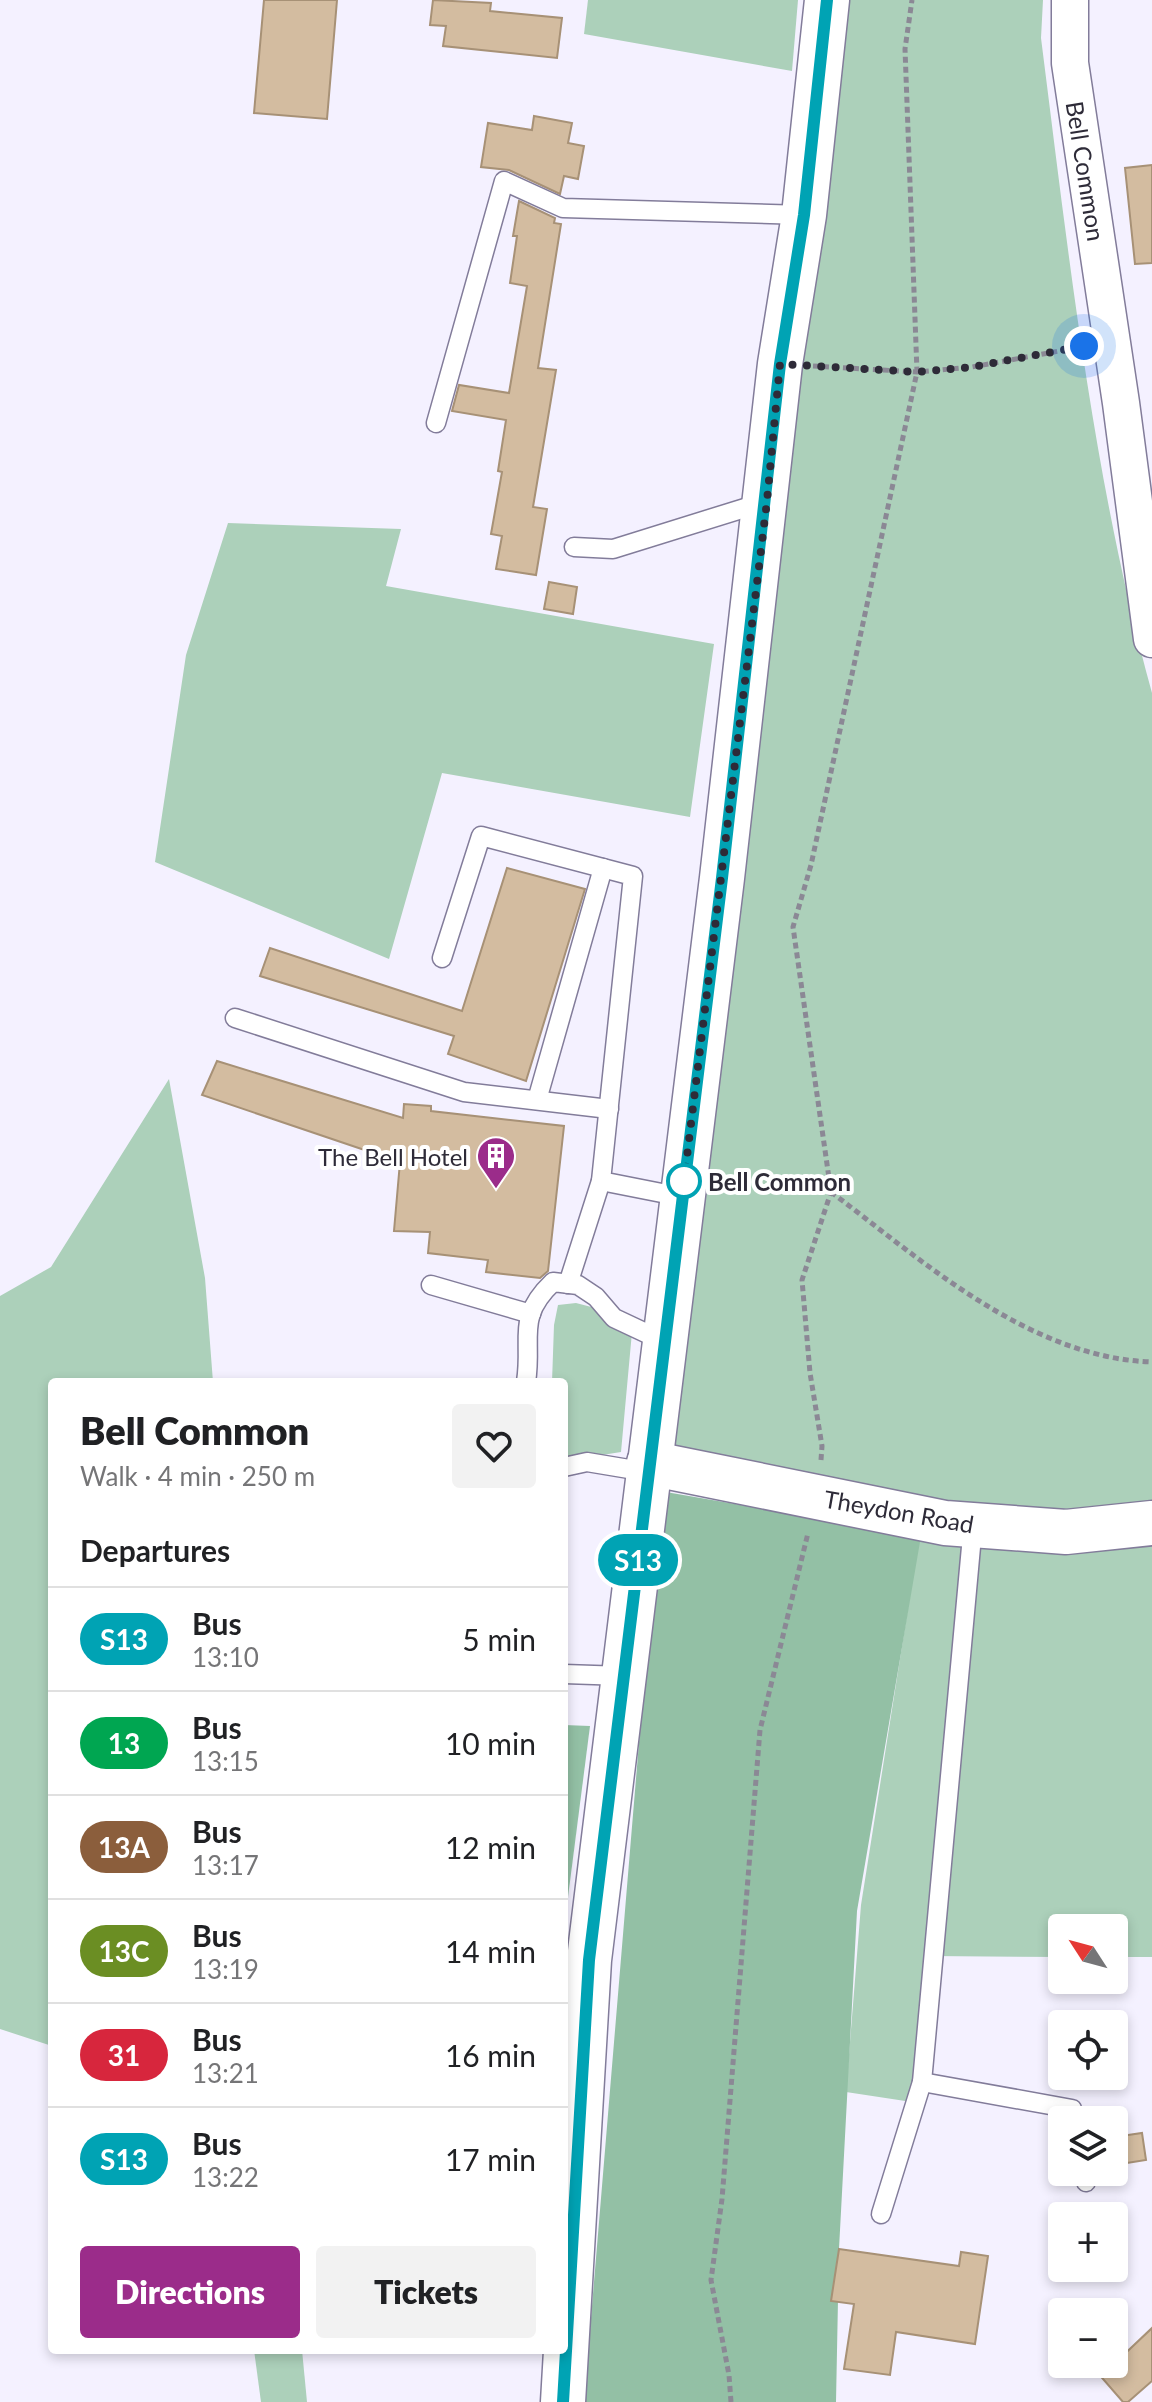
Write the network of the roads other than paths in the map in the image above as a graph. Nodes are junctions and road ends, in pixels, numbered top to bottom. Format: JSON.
{"nodes":[{"id":1,"x":827,"y":0,"type":"edge"},
{"id":2,"x":1070,"y":0,"type":"edge"},
{"id":3,"x":804,"y":215,"type":"junction"},
{"id":4,"x":436,"y":423,"type":"dead end"},
{"id":5,"x":767,"y":501,"type":"junction"},
{"id":6,"x":574,"y":547,"type":"dead end"},
{"id":7,"x":1152,"y":639,"type":"edge"},
{"id":8,"x":603,"y":868,"type":"junction"},
{"id":9,"x":442,"y":958,"type":"dead end"},
{"id":10,"x":235,"y":1018,"type":"dead end"},
{"id":11,"x":537,"y":1100,"type":"junction"},
{"id":12,"x":609,"y":1109,"type":"junction"},
{"id":13,"x":601,"y":1181,"type":"junction"},
{"id":14,"x":682,"y":1197,"type":"junction"},
{"id":15,"x":568,"y":1284,"type":"junction"},
{"id":16,"x":431,"y":1285,"type":"dead end"},
{"id":17,"x":531,"y":1314,"type":"junction"},
{"id":18,"x":665,"y":1342,"type":"junction"},
{"id":19,"x":526,"y":1378,"type":"edge"},
{"id":20,"x":568,"y":1466,"type":"edge"},
{"id":21,"x":648,"y":1467,"type":"junction"},
{"id":22,"x":1152,"y":1523,"type":"edge"},
{"id":23,"x":973,"y":1525,"type":"junction"},
{"id":24,"x":568,"y":1674,"type":"edge"},
{"id":25,"x":624,"y":1676,"type":"junction"},
{"id":26,"x":922,"y":2082,"type":"junction"},
{"id":27,"x":1055,"y":2106,"type":"edge"},
{"id":28,"x":881,"y":2214,"type":"dead end"},
{"id":29,"x":568,"y":2317,"type":"edge"},
{"id":30,"x":566,"y":2354,"type":"edge"},
{"id":31,"x":563,"y":2402,"type":"edge"}],
"edges":[{"from":1,"to":3,"type":"main road"},
{"from":2,"to":7,"type":"street","name":"Bell Common"},
{"from":3,"to":4,"type":"lane"},
{"from":3,"to":5,"type":"main road"},
{"from":5,"to":6,"type":"lane"},
{"from":5,"to":14,"type":"main road"},
{"from":8,"to":9,"type":"lane"},
{"from":8,"to":11,"type":"lane"},
{"from":8,"to":12,"type":"lane"},
{"from":10,"to":11,"type":"lane"},
{"from":11,"to":12,"type":"lane"},
{"from":12,"to":13,"type":"lane"},
{"from":13,"to":14,"type":"lane"},
{"from":13,"to":15,"type":"lane"},
{"from":14,"to":18,"type":"main road"},
{"from":15,"to":17,"type":"lane"},
{"from":15,"to":18,"type":"lane"},
{"from":16,"to":17,"type":"lane"},
{"from":17,"to":19,"type":"lane"},
{"from":18,"to":21,"type":"main road"},
{"from":20,"to":21,"type":"lane"},
{"from":21,"to":23,"type":"main road","name":"Theydon Road"},
{"from":21,"to":25,"type":"main road"},
{"from":22,"to":23,"type":"main road","name":"Theydon Road"},
{"from":23,"to":26,"type":"lane"},
{"from":24,"to":25,"type":"lane"},
{"from":25,"to":29,"type":"main road"},
{"from":26,"to":27,"type":"lane"},
{"from":26,"to":28,"type":"lane"},
{"from":30,"to":31,"type":"main road"}]}
